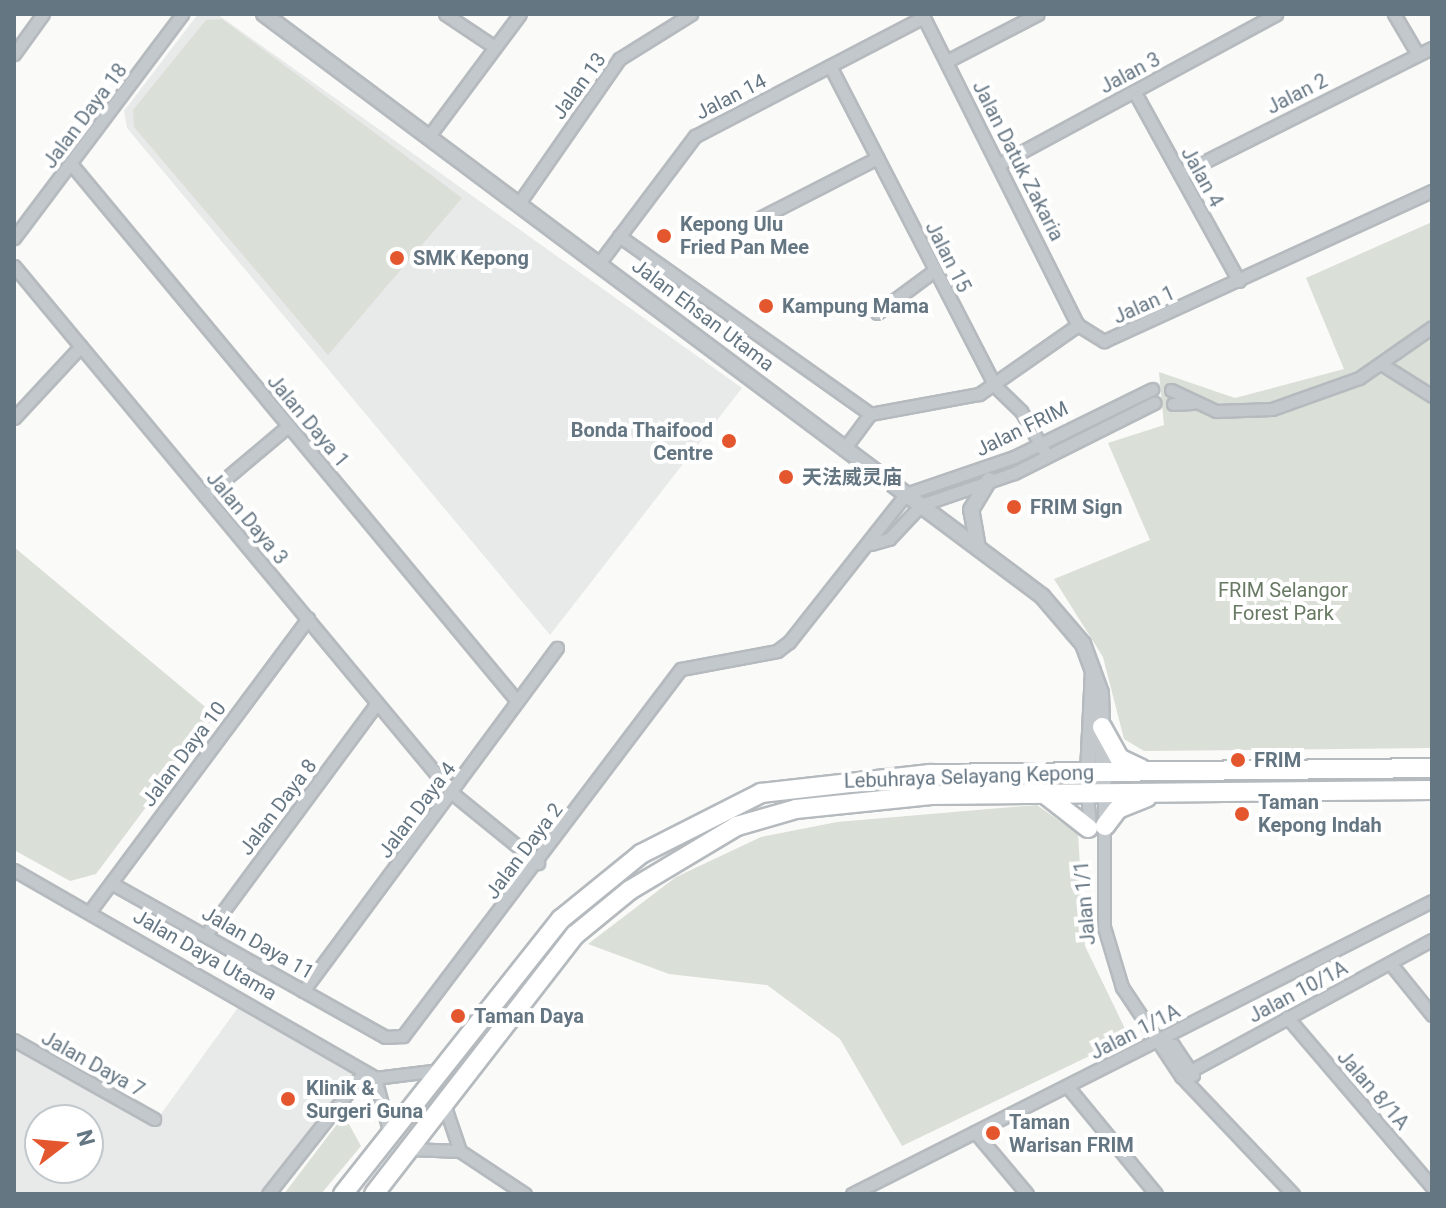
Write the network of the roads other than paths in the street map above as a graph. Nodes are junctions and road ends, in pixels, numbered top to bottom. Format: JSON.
{"nodes":[{"id":1,"x":43,"y":14,"type":"edge"},
{"id":2,"x":182,"y":14,"type":"edge"},
{"id":3,"x":264,"y":14,"type":"edge"},
{"id":4,"x":445,"y":14,"type":"edge"},
{"id":5,"x":520,"y":14,"type":"edge"},
{"id":6,"x":691,"y":14,"type":"edge"},
{"id":7,"x":1038,"y":14,"type":"edge"},
{"id":8,"x":1394,"y":14,"type":"edge"},
{"id":9,"x":923,"y":15,"type":"edge"},
{"id":10,"x":1273,"y":15,"type":"edge"},
{"id":11,"x":493,"y":46,"type":"junction"},
{"id":12,"x":1432,"y":48,"type":"edge"},
{"id":13,"x":1417,"y":53,"type":"junction"},
{"id":14,"x":14,"y":54,"type":"edge"},
{"id":15,"x":947,"y":61,"type":"junction"},
{"id":16,"x":830,"y":66,"type":"junction"},
{"id":17,"x":1134,"y":91,"type":"junction"},
{"id":18,"x":429,"y":136,"type":"junction"},
{"id":19,"x":877,"y":158,"type":"junction"},
{"id":20,"x":1001,"y":163,"type":"junction"},
{"id":21,"x":72,"y":165,"type":"junction"},
{"id":22,"x":1180,"y":174,"type":"junction"},
{"id":23,"x":1432,"y":191,"type":"edge"},
{"id":24,"x":519,"y":203,"type":"junction"},
{"id":25,"x":758,"y":219,"type":"dead end"},
{"id":26,"x":619,"y":236,"type":"junction"},
{"id":27,"x":14,"y":238,"type":"edge"},
{"id":28,"x":600,"y":262,"type":"junction"},
{"id":29,"x":14,"y":266,"type":"edge"},
{"id":30,"x":935,"y":270,"type":"junction"},
{"id":31,"x":1239,"y":281,"type":"junction"},
{"id":32,"x":877,"y":313,"type":"dead end"},
{"id":33,"x":1078,"y":325,"type":"junction"},
{"id":34,"x":1432,"y":327,"type":"edge"},
{"id":35,"x":81,"y":346,"type":"junction"},
{"id":36,"x":1383,"y":365,"type":"junction"},
{"id":37,"x":995,"y":386,"type":"junction"},
{"id":38,"x":1152,"y":389,"type":"dead end"},
{"id":39,"x":1171,"y":390,"type":"dead end"},
{"id":40,"x":1432,"y":396,"type":"edge"},
{"id":41,"x":1154,"y":403,"type":"dead end"},
{"id":42,"x":1193,"y":403,"type":"junction"},
{"id":43,"x":1173,"y":404,"type":"dead end"},
{"id":44,"x":870,"y":414,"type":"junction"},
{"id":45,"x":14,"y":418,"type":"edge"},
{"id":46,"x":288,"y":426,"type":"junction"},
{"id":47,"x":1039,"y":443,"type":"junction"},
{"id":48,"x":844,"y":449,"type":"junction"},
{"id":49,"x":1047,"y":456,"type":"junction"},
{"id":50,"x":989,"y":480,"type":"junction"},
{"id":51,"x":906,"y":494,"type":"junction"},
{"id":52,"x":205,"y":496,"type":"junction"},
{"id":53,"x":921,"y":505,"type":"junction"},
{"id":54,"x":871,"y":544,"type":"junction"},
{"id":55,"x":978,"y":548,"type":"junction"},
{"id":56,"x":308,"y":618,"type":"junction"},
{"id":57,"x":557,"y":648,"type":"dead end"},
{"id":58,"x":1093,"y":671,"type":"junction"},
{"id":59,"x":517,"y":701,"type":"junction"},
{"id":60,"x":377,"y":703,"type":"junction"},
{"id":61,"x":1102,"y":727,"type":"junction"},
{"id":62,"x":1432,"y":768,"type":"edge"},
{"id":63,"x":1146,"y":771,"type":"junction"},
{"id":64,"x":1095,"y":772,"type":"junction"},
{"id":65,"x":1432,"y":790,"type":"edge"},
{"id":66,"x":452,"y":793,"type":"junction"},
{"id":67,"x":1096,"y":793,"type":"junction"},
{"id":68,"x":1165,"y":793,"type":"junction"},
{"id":69,"x":1040,"y":794,"type":"junction"},
{"id":70,"x":1098,"y":833,"type":"junction"},
{"id":71,"x":538,"y":863,"type":"junction"},
{"id":72,"x":14,"y":870,"type":"edge"},
{"id":73,"x":111,"y":883,"type":"junction"},
{"id":74,"x":1432,"y":901,"type":"edge"},
{"id":75,"x":90,"y":911,"type":"junction"},
{"id":76,"x":207,"y":933,"type":"junction"},
{"id":77,"x":1432,"y":940,"type":"edge"},
{"id":78,"x":1390,"y":963,"type":"junction"},
{"id":79,"x":303,"y":991,"type":"junction"},
{"id":80,"x":1432,"y":1015,"type":"edge"},
{"id":81,"x":1287,"y":1017,"type":"junction"},
{"id":82,"x":385,"y":1037,"type":"joint"},
{"id":83,"x":14,"y":1040,"type":"edge"},
{"id":84,"x":1158,"y":1041,"type":"junction"},
{"id":85,"x":439,"y":1070,"type":"junction"},
{"id":86,"x":1187,"y":1073,"type":"junction"},
{"id":87,"x":369,"y":1075,"type":"junction"},
{"id":88,"x":1067,"y":1086,"type":"junction"},
{"id":89,"x":444,"y":1103,"type":"junction"},
{"id":90,"x":154,"y":1119,"type":"dead end"},
{"id":91,"x":975,"y":1132,"type":"junction"},
{"id":92,"x":390,"y":1134,"type":"junction"},
{"id":93,"x":409,"y":1150,"type":"junction"},
{"id":94,"x":460,"y":1151,"type":"junction"},
{"id":95,"x":1432,"y":1187,"type":"edge"},
{"id":96,"x":268,"y":1194,"type":"edge"},
{"id":97,"x":343,"y":1194,"type":"edge"},
{"id":98,"x":374,"y":1194,"type":"edge"},
{"id":99,"x":525,"y":1194,"type":"edge"},
{"id":100,"x":852,"y":1194,"type":"edge"},
{"id":101,"x":1027,"y":1194,"type":"edge"},
{"id":102,"x":1156,"y":1194,"type":"edge"},
{"id":103,"x":1293,"y":1194,"type":"edge"}],
"edges":[{"from":1,"to":14,"type":"street"},
{"from":2,"to":21,"type":"street","name":"Jalan Daya 18"},
{"from":3,"to":18,"type":"street","name":"Jalan Ehsan Utama"},
{"from":4,"to":11,"type":"street"},
{"from":5,"to":11,"type":"street"},
{"from":6,"to":24,"type":"street","name":"Jalan 13"},
{"from":7,"to":15,"type":"street"},
{"from":8,"to":13,"type":"street"},
{"from":9,"to":15,"type":"street","name":"Jalan Datuk Zakaria"},
{"from":9,"to":16,"type":"street","name":"Jalan 14"},
{"from":10,"to":17,"type":"street","name":"Jalan 3"},
{"from":11,"to":18,"type":"street"},
{"from":12,"to":13,"type":"street","name":"Jalan 2"},
{"from":13,"to":22,"type":"street","name":"Jalan 2"},
{"from":15,"to":20,"type":"street","name":"Jalan Datuk Zakaria"},
{"from":16,"to":19,"type":"street","name":"Jalan 15"},
{"from":16,"to":26,"type":"street","name":"Jalan 14"},
{"from":17,"to":20,"type":"street","name":"Jalan 3"},
{"from":17,"to":22,"type":"street","name":"Jalan 4"},
{"from":18,"to":24,"type":"street","name":"Jalan Ehsan Utama"},
{"from":19,"to":25,"type":"street"},
{"from":19,"to":30,"type":"street","name":"Jalan 15"},
{"from":20,"to":33,"type":"street","name":"Jalan Datuk Zakaria"},
{"from":21,"to":27,"type":"street","name":"Jalan Daya 18"},
{"from":21,"to":46,"type":"street","name":"Jalan Daya 1"},
{"from":22,"to":31,"type":"street","name":"Jalan 4"},
{"from":23,"to":31,"type":"street","name":"Jalan 1"},
{"from":24,"to":28,"type":"street","name":"Jalan Ehsan Utama"},
{"from":26,"to":28,"type":"street","name":"Jalan 14"},
{"from":26,"to":44,"type":"street"},
{"from":28,"to":48,"type":"street","name":"Jalan Ehsan Utama"},
{"from":29,"to":35,"type":"street","name":"Jalan Daya 3"},
{"from":30,"to":32,"type":"street"},
{"from":30,"to":37,"type":"street","name":"Jalan 15"},
{"from":31,"to":33,"type":"street","name":"Jalan 1"},
{"from":33,"to":37,"type":"street"},
{"from":34,"to":36,"type":"street"},
{"from":35,"to":45,"type":"street"},
{"from":35,"to":52,"type":"street","name":"Jalan Daya 3"},
{"from":36,"to":40,"type":"street"},
{"from":36,"to":42,"type":"street"},
{"from":37,"to":44,"type":"street"},
{"from":37,"to":47,"type":"street","name":"Jalan 15"},
{"from":38,"to":47,"type":"street","name":"Jalan FRIM"},
{"from":39,"to":42,"type":"street"},
{"from":41,"to":49,"type":"street","name":"Jalan FRIM"},
{"from":42,"to":43,"type":"street"},
{"from":44,"to":48,"type":"street"},
{"from":46,"to":52,"type":"street"},
{"from":46,"to":59,"type":"street","name":"Jalan Daya 1"},
{"from":47,"to":49,"type":"street","name":"Jalan 15"},
{"from":47,"to":51,"type":"street","name":"Jalan FRIM"},
{"from":48,"to":51,"type":"street","name":"Jalan Ehsan Utama"},
{"from":49,"to":50,"type":"street","name":"Jalan FRIM"},
{"from":50,"to":53,"type":"street","name":"Jalan FRIM"},
{"from":50,"to":55,"type":"street"},
{"from":51,"to":53,"type":"street","name":"Jalan Ehsan Utama"},
{"from":51,"to":54,"type":"street"},
{"from":52,"to":56,"type":"street","name":"Jalan Daya 3"},
{"from":53,"to":54,"type":"street"},
{"from":53,"to":55,"type":"street","name":"Jalan Ehsan Utama"},
{"from":54,"to":71,"type":"street","name":"Jalan Daya 2"},
{"from":55,"to":58,"type":"street","name":"Jalan Ehsan Utama"},
{"from":56,"to":60,"type":"street","name":"Jalan Daya 3"},
{"from":56,"to":73,"type":"street","name":"Jalan Daya 10"},
{"from":57,"to":59,"type":"street","name":"Jalan Daya 4"},
{"from":58,"to":61,"type":"street","name":"Jalan Ehsan Utama"},
{"from":58,"to":64,"type":"street","name":"Jalan Ehsan Utama"},
{"from":59,"to":66,"type":"street","name":"Jalan Daya 4"},
{"from":60,"to":66,"type":"street","name":"Jalan Daya 3"},
{"from":60,"to":76,"type":"street","name":"Jalan Daya 8"},
{"from":61,"to":63,"type":"main road"},
{"from":61,"to":64,"type":"street","name":"Jalan Ehsan Utama"},
{"from":62,"to":63,"type":"main road","name":"Lebuhraya Selayang Kepong"},
{"from":63,"to":64,"type":"main road","name":"Lebuhraya Selayang Kepong"},
{"from":64,"to":67,"type":"street","name":"Jalan Ehsan Utama"},
{"from":64,"to":85,"type":"main road","name":"Lebuhraya Selayang Kepong"},
{"from":65,"to":68,"type":"main road","name":"Lebuhraya Selayang Kepong"},
{"from":66,"to":71,"type":"street","name":"Jalan Daya 3"},
{"from":66,"to":79,"type":"street","name":"Jalan Daya 4"},
{"from":67,"to":68,"type":"main road","name":"Lebuhraya Selayang Kepong"},
{"from":67,"to":69,"type":"main road","name":"Lebuhraya Selayang Kepong"},
{"from":67,"to":70,"type":"street","name":"Jalan 1/1"},
{"from":68,"to":70,"type":"main road"},
{"from":69,"to":70,"type":"main road"},
{"from":69,"to":89,"type":"main road","name":"Lebuhraya Selayang Kepong"},
{"from":70,"to":84,"type":"street","name":"Jalan 1/1"},
{"from":71,"to":82,"type":"street","name":"Jalan Daya 2"},
{"from":72,"to":75,"type":"street","name":"Jalan Daya Utama"},
{"from":73,"to":75,"type":"street","name":"Jalan Daya 10"},
{"from":73,"to":76,"type":"street","name":"Jalan Daya 11"},
{"from":74,"to":84,"type":"street","name":"Jalan 1/1A"},
{"from":75,"to":87,"type":"street","name":"Jalan Daya Utama"},
{"from":76,"to":79,"type":"street","name":"Jalan Daya 11"},
{"from":77,"to":78,"type":"street","name":"Jalan 10/1A"},
{"from":78,"to":80,"type":"street"},
{"from":78,"to":81,"type":"street","name":"Jalan 10/1A"},
{"from":79,"to":82,"type":"street","name":"Jalan Daya 11"},
{"from":81,"to":86,"type":"street","name":"Jalan 10/1A"},
{"from":81,"to":95,"type":"street","name":"Jalan 8/1A"},
{"from":83,"to":90,"type":"street","name":"Jalan Daya 7"},
{"from":84,"to":86,"type":"street"},
{"from":84,"to":88,"type":"street","name":"Jalan 1/1A"},
{"from":85,"to":87,"type":"street"},
{"from":85,"to":92,"type":"main road","name":"Lebuhraya Selayang Kepong"},
{"from":86,"to":103,"type":"street"},
{"from":87,"to":92,"type":"street"},
{"from":87,"to":96,"type":"street"},
{"from":88,"to":91,"type":"street","name":"Jalan 1/1A"},
{"from":88,"to":102,"type":"street"},
{"from":89,"to":93,"type":"main road","name":"Lebuhraya Selayang Kepong"},
{"from":89,"to":94,"type":"street"},
{"from":91,"to":100,"type":"street","name":"Jalan 1/1A"},
{"from":91,"to":101,"type":"street"},
{"from":92,"to":97,"type":"main road","name":"Lebuhraya Selayang Kepong"},
{"from":93,"to":94,"type":"street"},
{"from":93,"to":98,"type":"main road","name":"Lebuhraya Selayang Kepong"},
{"from":94,"to":99,"type":"street"}]}
